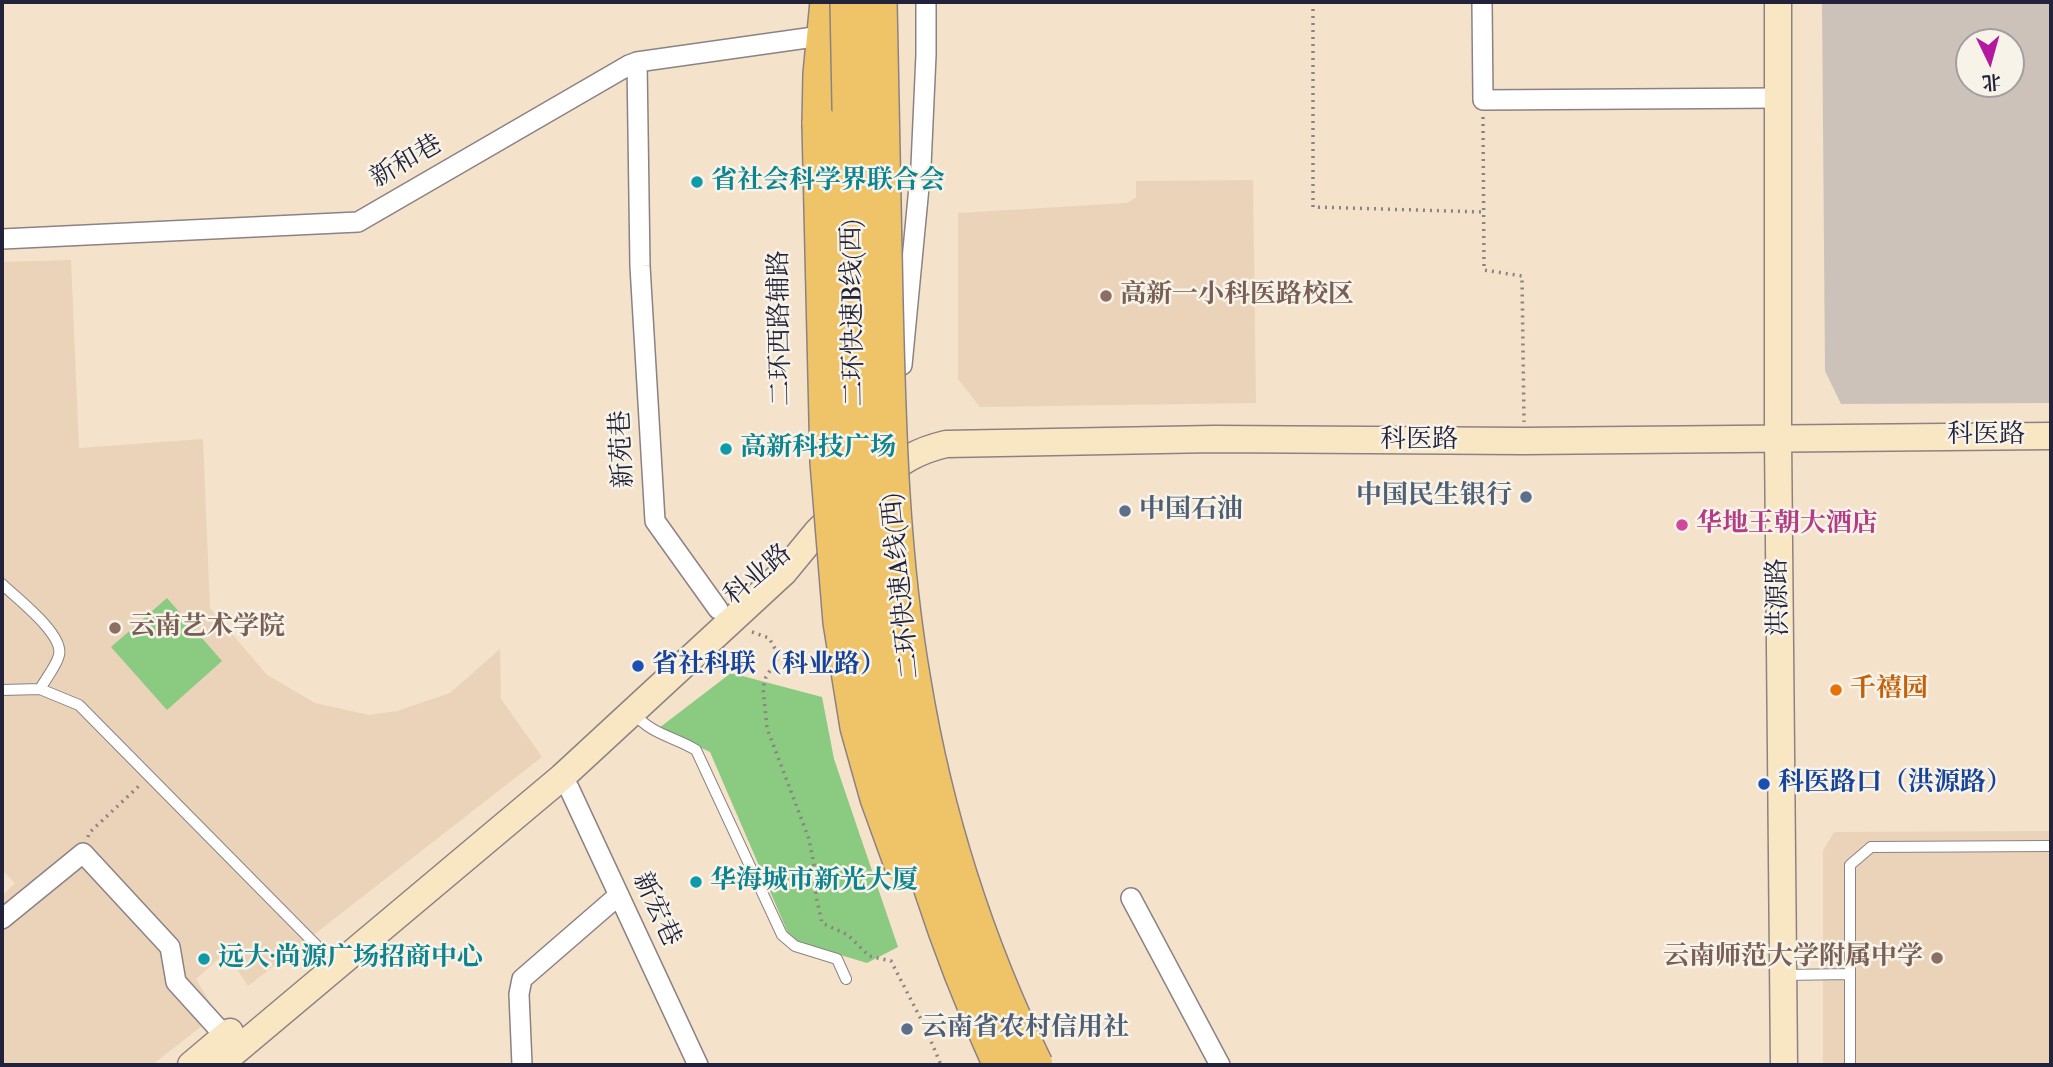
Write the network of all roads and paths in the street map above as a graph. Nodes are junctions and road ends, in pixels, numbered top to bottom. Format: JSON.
{"nodes":[{"id":1,"x":822,"y":2,"type":"edge"},
{"id":2,"x":828,"y":2,"type":"edge"},
{"id":3,"x":848,"y":2,"type":"edge"},
{"id":4,"x":879,"y":2,"type":"edge"},
{"id":5,"x":900,"y":2,"type":"edge"},
{"id":6,"x":926,"y":2,"type":"edge"},
{"id":7,"x":1313,"y":2,"type":"edge"},
{"id":8,"x":1482,"y":2,"type":"edge"},
{"id":9,"x":1778,"y":2,"type":"edge"},
{"id":10,"x":814,"y":37,"type":"junction"},
{"id":11,"x":637,"y":62,"type":"junction"},
{"id":12,"x":1778,"y":99,"type":"junction"},
{"id":13,"x":1483,"y":100,"type":"junction"},
{"id":14,"x":1484,"y":212,"type":"junction"},
{"id":15,"x":884,"y":219,"type":"junction"},
{"id":16,"x":2,"y":239,"type":"edge"},
{"id":17,"x":902,"y":365,"type":"dead end"},
{"id":18,"x":2051,"y":436,"type":"edge"},
{"id":19,"x":1778,"y":438,"type":"junction"},
{"id":20,"x":1524,"y":441,"type":"junction"},
{"id":21,"x":817,"y":532,"type":"junction"},
{"id":22,"x":2,"y":584,"type":"edge"},
{"id":23,"x":718,"y":610,"type":"junction"},
{"id":24,"x":748,"y":631,"type":"dead end"},
{"id":25,"x":866,"y":688,"type":"dead end"},
{"id":26,"x":2,"y":690,"type":"edge"},
{"id":27,"x":40,"y":690,"type":"junction"},
{"id":28,"x":633,"y":712,"type":"junction"},
{"id":29,"x":150,"y":776,"type":"junction"},
{"id":30,"x":562,"y":777,"type":"junction"},
{"id":31,"x":2051,"y":846,"type":"edge"},
{"id":32,"x":83,"y":853,"type":"junction"},
{"id":33,"x":619,"y":895,"type":"junction"},
{"id":34,"x":1131,"y":898,"type":"dead end"},
{"id":35,"x":2,"y":919,"type":"edge"},
{"id":36,"x":324,"y":953,"type":"junction"},
{"id":37,"x":1850,"y":974,"type":"junction"},
{"id":38,"x":1784,"y":975,"type":"junction"},
{"id":39,"x":846,"y":979,"type":"dead end"},
{"id":40,"x":225,"y":1037,"type":"junction"},
{"id":41,"x":996,"y":1054,"type":"edge"},
{"id":42,"x":191,"y":1065,"type":"edge"},
{"id":43,"x":219,"y":1065,"type":"edge"},
{"id":44,"x":522,"y":1065,"type":"edge"},
{"id":45,"x":698,"y":1065,"type":"edge"},
{"id":46,"x":941,"y":1065,"type":"edge"},
{"id":47,"x":1035,"y":1065,"type":"edge"},
{"id":48,"x":1220,"y":1065,"type":"edge"},
{"id":49,"x":1784,"y":1065,"type":"edge"},
{"id":50,"x":1850,"y":1065,"type":"edge"}],
"edges":[{"from":1,"to":10,"type":"street","name":"二环西路辅路"},
{"from":2,"to":41,"type":"highway","bridge":true},
{"from":3,"to":41,"type":"highway","name":"二环快速B线(西)","bridge":true},
{"from":4,"to":15,"type":"highway","name":"二环快速A线(西)","bridge":true},
{"from":5,"to":15,"type":"highway","bridge":true},
{"from":6,"to":17,"type":"street"},
{"from":7,"to":14,"type":"path"},
{"from":8,"to":13,"type":"street"},
{"from":9,"to":12,"type":"street","name":"洪源路"},
{"from":10,"to":11,"type":"street","name":"新和巷"},
{"from":10,"to":21,"type":"street","name":"二环西路辅路"},
{"from":11,"to":16,"type":"street","name":"新和巷"},
{"from":11,"to":23,"type":"street","name":"新苑巷"},
{"from":12,"to":13,"type":"street"},
{"from":12,"to":19,"type":"street","name":"洪源路"},
{"from":13,"to":14,"type":"path"},
{"from":14,"to":20,"type":"path"},
{"from":15,"to":47,"type":"highway","name":"二环快速A线(西)","bridge":true},
{"from":18,"to":19,"type":"street","name":"科医路"},
{"from":19,"to":20,"type":"street","name":"科医路"},
{"from":19,"to":38,"type":"street","name":"洪源路"},
{"from":20,"to":21,"type":"street","name":"科医路"},
{"from":21,"to":23,"type":"street","name":"科业路"},
{"from":21,"to":25,"type":"street","name":"二环西路辅路"},
{"from":21,"to":28,"type":"street","name":"科业路"},
{"from":22,"to":27,"type":"lane"},
{"from":23,"to":36,"type":"street","name":"科业路"},
{"from":24,"to":46,"type":"path"},
{"from":26,"to":27,"type":"lane"},
{"from":27,"to":29,"type":"lane"},
{"from":28,"to":30,"type":"street","name":"科业路"},
{"from":28,"to":39,"type":"lane"},
{"from":29,"to":32,"type":"path"},
{"from":29,"to":36,"type":"lane"},
{"from":30,"to":33,"type":"street","name":"新宏巷"},
{"from":30,"to":43,"type":"street","name":"科业路"},
{"from":31,"to":37,"type":"lane"},
{"from":32,"to":35,"type":"street"},
{"from":32,"to":40,"type":"street"},
{"from":33,"to":44,"type":"street"},
{"from":33,"to":45,"type":"street","name":"新宏巷"},
{"from":34,"to":48,"type":"street"},
{"from":36,"to":40,"type":"street","name":"科业路"},
{"from":37,"to":38,"type":"lane"},
{"from":37,"to":50,"type":"lane"},
{"from":38,"to":49,"type":"street","name":"洪源路"},
{"from":40,"to":42,"type":"street","name":"科业路"}]}
